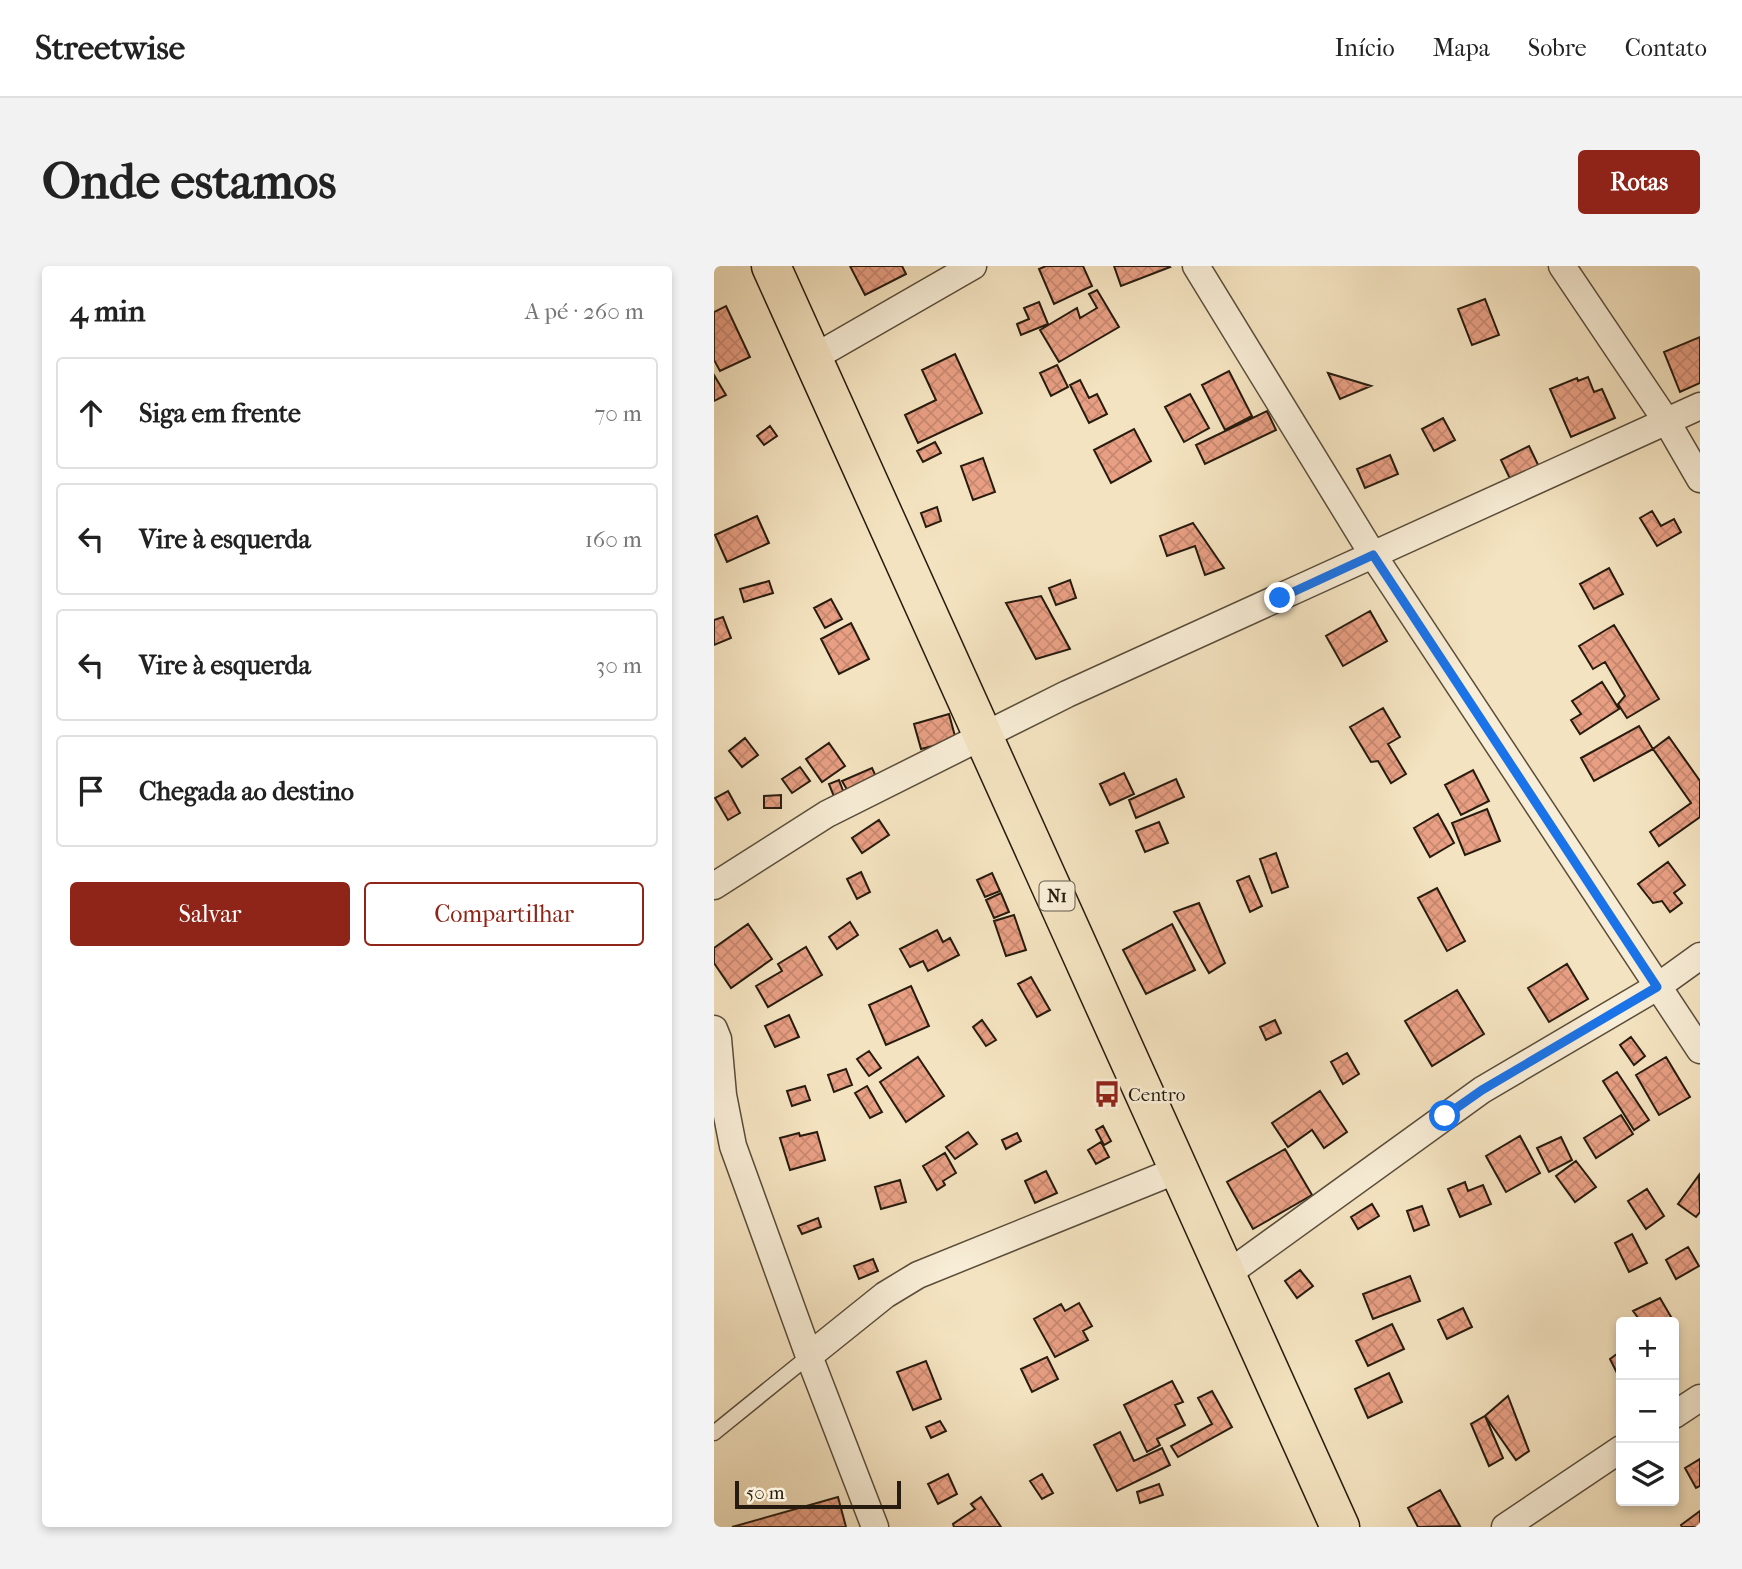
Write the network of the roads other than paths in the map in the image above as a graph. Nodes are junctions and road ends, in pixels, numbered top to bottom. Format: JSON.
{"nodes":[{"id":1,"x":771,"y":266,"type":"edge"},
{"id":2,"x":973,"y":266,"type":"edge"},
{"id":3,"x":1196,"y":266,"type":"edge"},
{"id":4,"x":1562,"y":266,"type":"edge"},
{"id":5,"x":813,"y":358,"type":"junction"},
{"id":6,"x":1700,"y":407,"type":"edge"},
{"id":7,"x":1667,"y":422,"type":"junction"},
{"id":8,"x":1700,"y":479,"type":"edge"},
{"id":9,"x":1373,"y":555,"type":"junction"},
{"id":10,"x":984,"y":734,"type":"junction"},
{"id":11,"x":714,"y":886,"type":"edge"},
{"id":12,"x":1700,"y":956,"type":"edge"},
{"id":13,"x":1657,"y":987,"type":"junction"},
{"id":14,"x":714,"y":1029,"type":"edge"},
{"id":15,"x":1700,"y":1050,"type":"edge"},
{"id":16,"x":1180,"y":1169,"type":"junction"},
{"id":17,"x":1226,"y":1275,"type":"junction"},
{"id":18,"x":809,"y":1356,"type":"junction"},
{"id":19,"x":1700,"y":1398,"type":"edge"},
{"id":20,"x":1679,"y":1412,"type":"edge"},
{"id":21,"x":714,"y":1433,"type":"edge"},
{"id":22,"x":1616,"y":1452,"type":"edge"},
{"id":23,"x":875,"y":1527,"type":"edge"},
{"id":24,"x":1340,"y":1527,"type":"edge"},
{"id":25,"x":1505,"y":1527,"type":"edge"}],
"edges":[{"from":1,"to":5,"type":"highway","number":"N1"},
{"from":2,"to":5,"type":"street"},
{"from":3,"to":9,"type":"street"},
{"from":4,"to":7,"type":"street"},
{"from":5,"to":10,"type":"highway","number":"N1"},
{"from":6,"to":7,"type":"street"},
{"from":7,"to":8,"type":"street"},
{"from":7,"to":9,"type":"street"},
{"from":9,"to":10,"type":"street"},
{"from":9,"to":13,"type":"street"},
{"from":10,"to":11,"type":"street"},
{"from":10,"to":16,"type":"highway","number":"N1"},
{"from":12,"to":13,"type":"street"},
{"from":13,"to":15,"type":"street"},
{"from":13,"to":17,"type":"street"},
{"from":14,"to":18,"type":"street"},
{"from":16,"to":17,"type":"highway","number":"N1"},
{"from":16,"to":18,"type":"street"},
{"from":17,"to":24,"type":"highway","number":"N1"},
{"from":18,"to":21,"type":"lane"},
{"from":18,"to":23,"type":"street"},
{"from":19,"to":20,"type":"street"},
{"from":22,"to":25,"type":"street"}]}
